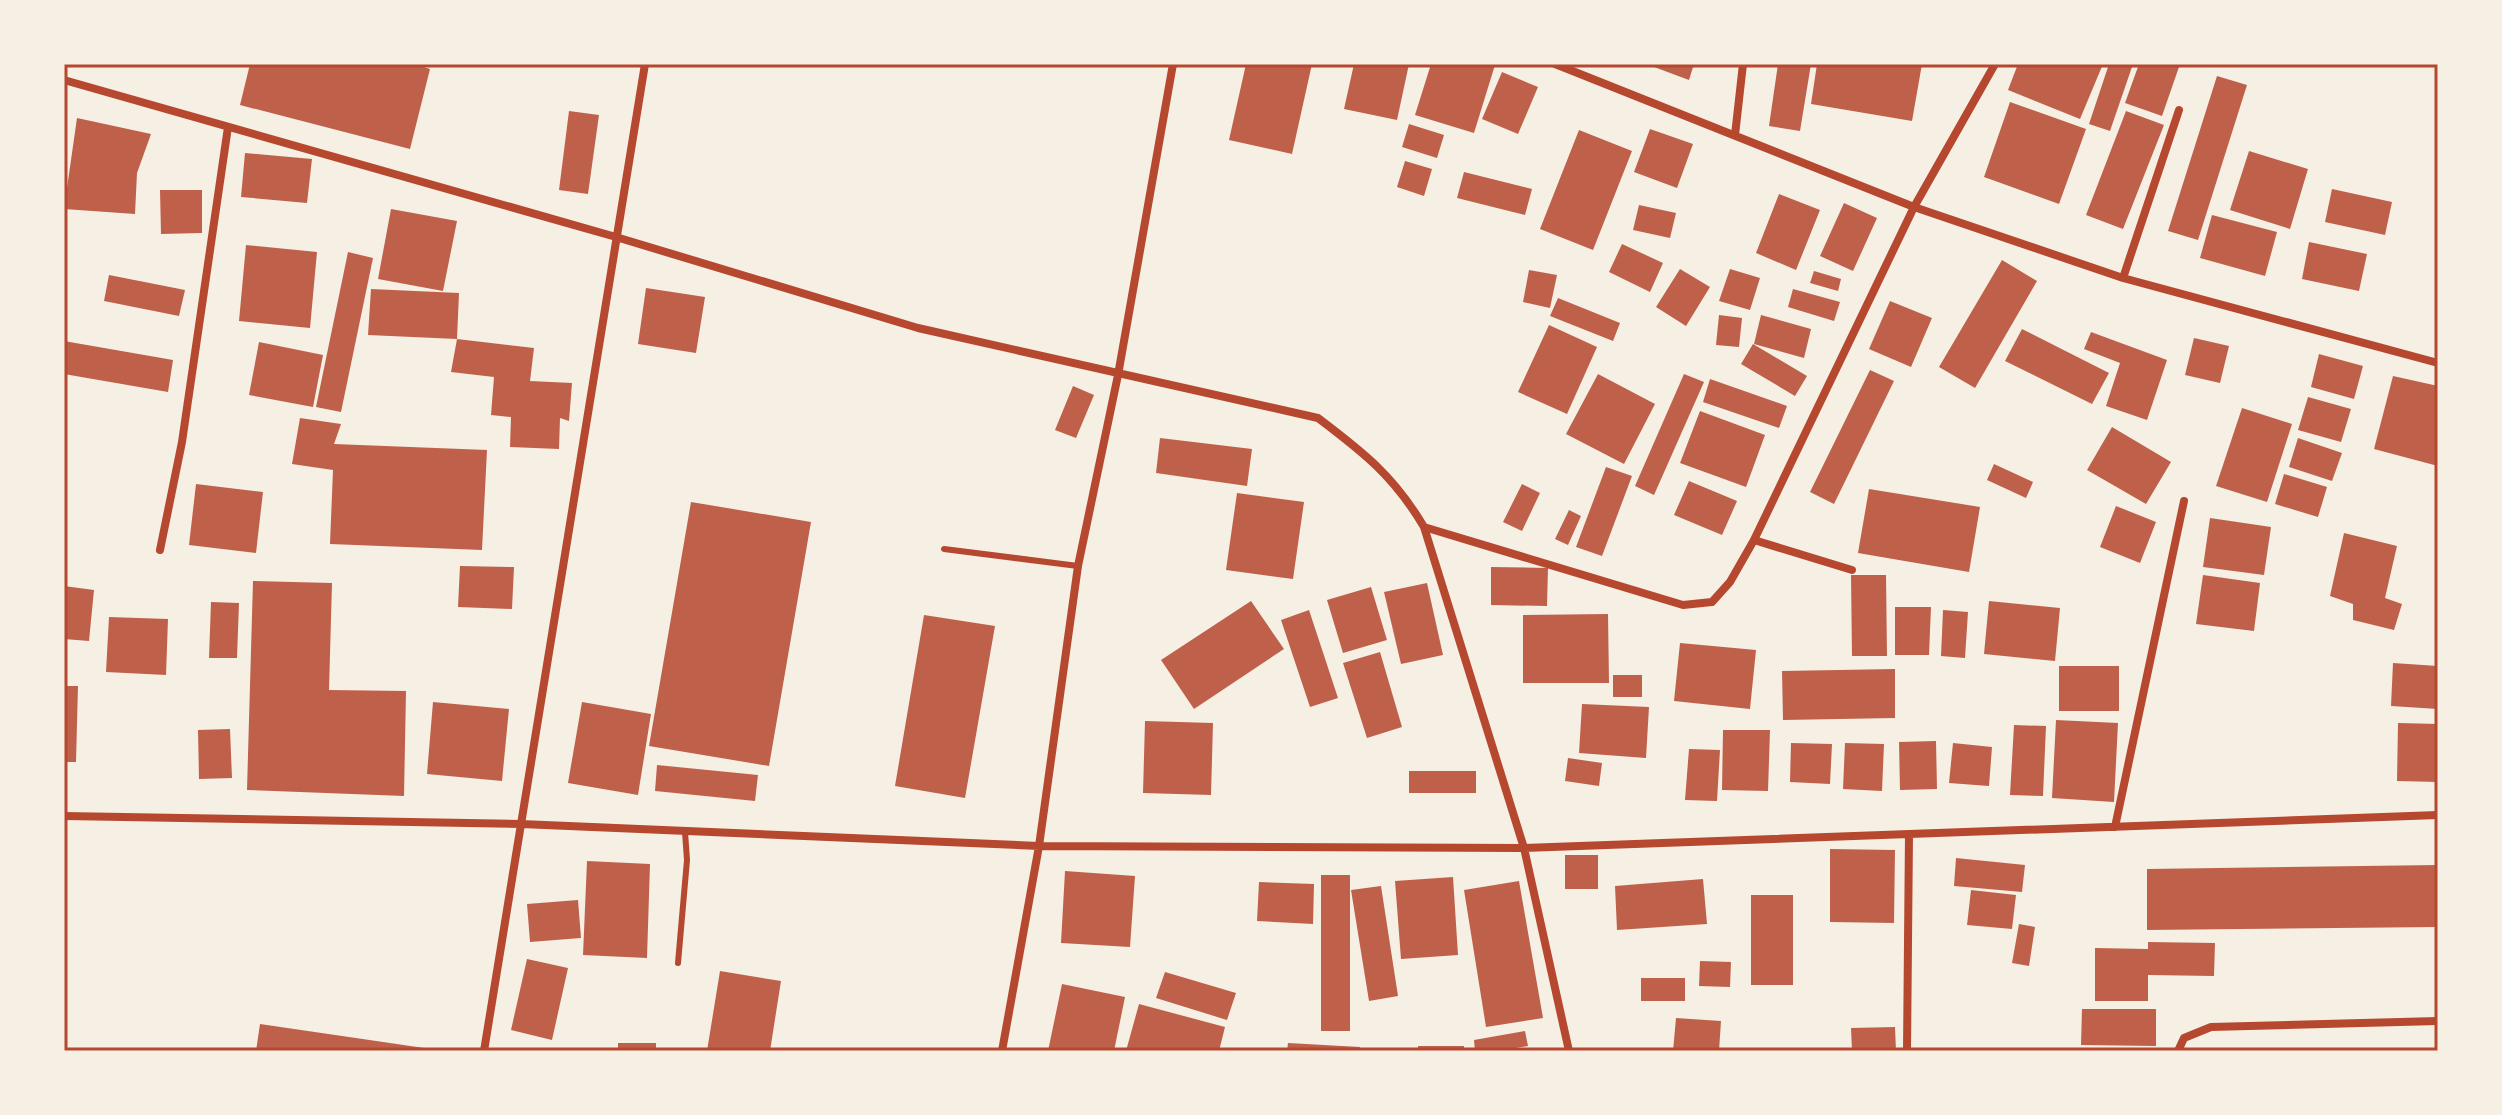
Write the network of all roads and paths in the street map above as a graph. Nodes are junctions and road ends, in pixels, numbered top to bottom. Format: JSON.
{"nodes":[{"id":1,"x":645,"y":64,"type":"edge"},
{"id":2,"x":1173,"y":64,"type":"edge"},
{"id":3,"x":1555,"y":64,"type":"edge"},
{"id":4,"x":1743,"y":64,"type":"edge"},
{"id":5,"x":1995,"y":64,"type":"edge"},
{"id":6,"x":64,"y":80,"type":"edge"},
{"id":7,"x":2179,"y":110,"type":"dead end"},
{"id":8,"x":228,"y":127,"type":"junction"},
{"id":9,"x":1735,"y":135,"type":"junction"},
{"id":10,"x":1914,"y":207,"type":"junction"},
{"id":11,"x":616,"y":237,"type":"junction"},
{"id":12,"x":2123,"y":278,"type":"junction"},
{"id":13,"x":2438,"y":363,"type":"edge"},
{"id":14,"x":1118,"y":375,"type":"junction"},
{"id":15,"x":2184,"y":501,"type":"dead end"},
{"id":16,"x":1424,"y":527,"type":"junction"},
{"id":17,"x":1754,"y":540,"type":"junction"},
{"id":18,"x":944,"y":549,"type":"dead end"},
{"id":19,"x":160,"y":550,"type":"dead end"},
{"id":20,"x":1078,"y":566,"type":"junction"},
{"id":21,"x":1852,"y":570,"type":"dead end"},
{"id":22,"x":2438,"y":815,"type":"edge"},
{"id":23,"x":64,"y":816,"type":"edge"},
{"id":24,"x":521,"y":824,"type":"junction"},
{"id":25,"x":2115,"y":827,"type":"junction"},
{"id":26,"x":685,"y":832,"type":"junction"},
{"id":27,"x":1909,"y":834,"type":"junction"},
{"id":28,"x":1039,"y":846,"type":"junction"},
{"id":29,"x":1524,"y":848,"type":"junction"},
{"id":30,"x":678,"y":963,"type":"dead end"},
{"id":31,"x":2438,"y":1021,"type":"edge"},
{"id":32,"x":484,"y":1051,"type":"edge"},
{"id":33,"x":1002,"y":1051,"type":"edge"},
{"id":34,"x":1569,"y":1051,"type":"edge"},
{"id":35,"x":1907,"y":1051,"type":"edge"},
{"id":36,"x":2178,"y":1051,"type":"edge"}],
"edges":[{"from":1,"to":11,"type":"street"},
{"from":2,"to":14,"type":"street"},
{"from":3,"to":9,"type":"street"},
{"from":4,"to":9,"type":"street"},
{"from":5,"to":10,"type":"street"},
{"from":6,"to":8,"type":"street"},
{"from":7,"to":12,"type":"street"},
{"from":8,"to":11,"type":"street"},
{"from":8,"to":19,"type":"street"},
{"from":9,"to":10,"type":"street"},
{"from":10,"to":12,"type":"street"},
{"from":10,"to":17,"type":"street"},
{"from":11,"to":14,"type":"street"},
{"from":11,"to":24,"type":"street"},
{"from":12,"to":13,"type":"street"},
{"from":14,"to":16,"type":"street"},
{"from":14,"to":20,"type":"street"},
{"from":15,"to":25,"type":"street"},
{"from":16,"to":17,"type":"street"},
{"from":16,"to":29,"type":"street"},
{"from":17,"to":21,"type":"street"},
{"from":18,"to":20,"type":"lane"},
{"from":20,"to":28,"type":"street"},
{"from":22,"to":25,"type":"street"},
{"from":23,"to":24,"type":"street"},
{"from":24,"to":26,"type":"street"},
{"from":24,"to":32,"type":"street"},
{"from":25,"to":27,"type":"street"},
{"from":26,"to":28,"type":"street"},
{"from":26,"to":30,"type":"lane"},
{"from":27,"to":29,"type":"street"},
{"from":27,"to":35,"type":"street"},
{"from":28,"to":29,"type":"street"},
{"from":28,"to":33,"type":"street"},
{"from":29,"to":34,"type":"street"},
{"from":31,"to":36,"type":"street"}]}
